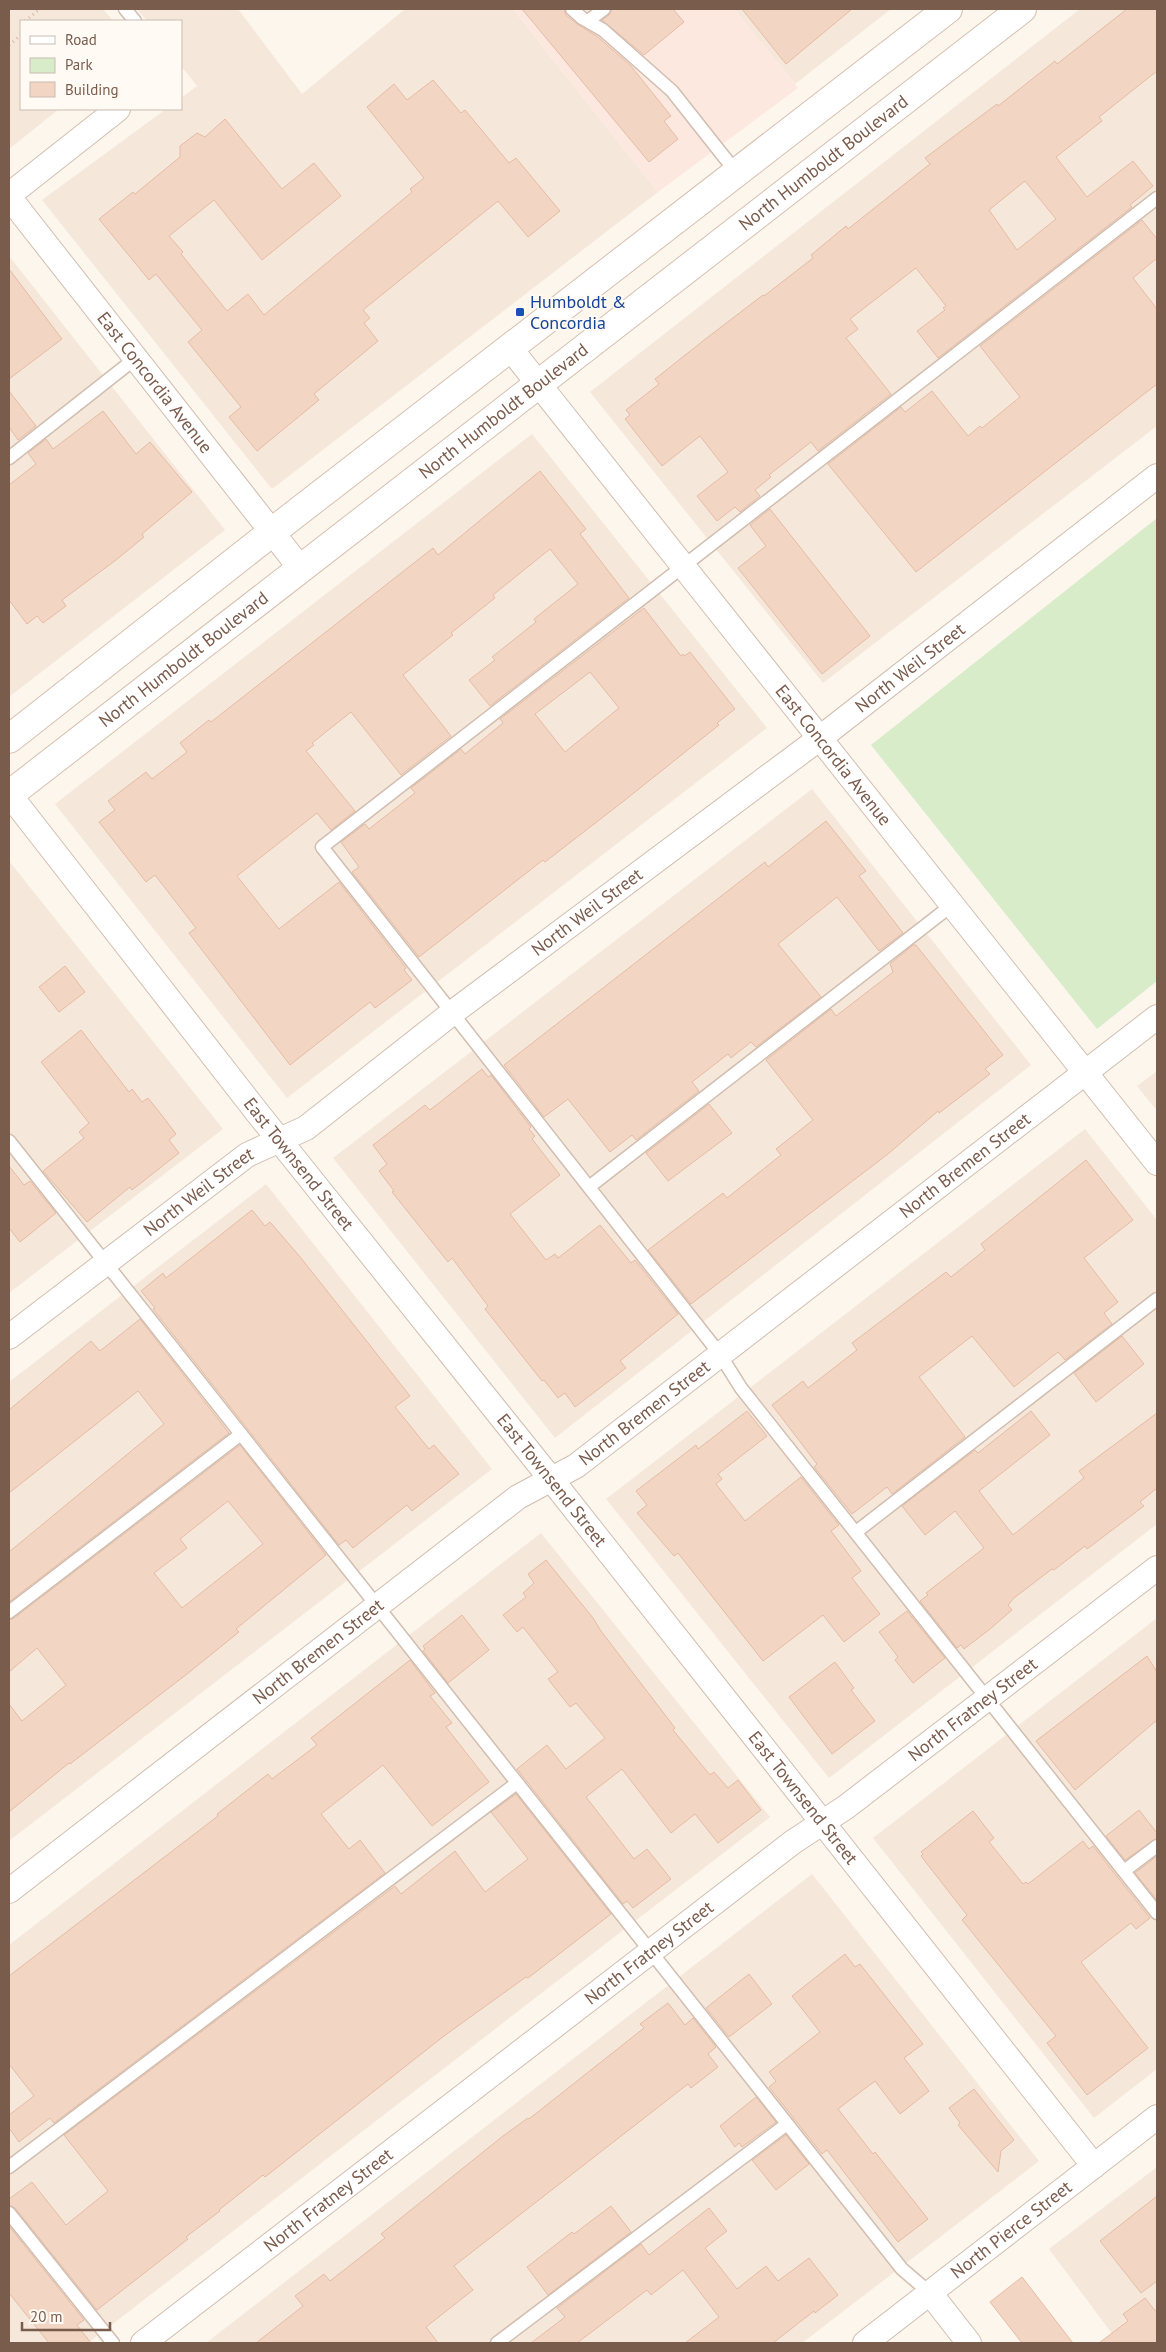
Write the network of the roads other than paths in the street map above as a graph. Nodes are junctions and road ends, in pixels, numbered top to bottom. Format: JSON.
{"nodes":[{"id":1,"x":125,"y":9,"type":"edge"},
{"id":2,"x":572,"y":9,"type":"edge"},
{"id":3,"x":604,"y":9,"type":"edge"},
{"id":4,"x":948,"y":9,"type":"edge"},
{"id":5,"x":1022,"y":9,"type":"edge"},
{"id":6,"x":134,"y":20,"type":"edge"},
{"id":7,"x":588,"y":21,"type":"junction"},
{"id":8,"x":117,"y":110,"type":"edge"},
{"id":9,"x":736,"y":172,"type":"junction"},
{"id":10,"x":9,"y":196,"type":"edge"},
{"id":11,"x":1157,"y":198,"type":"edge"},
{"id":12,"x":510,"y":348,"type":"junction"},
{"id":13,"x":136,"y":358,"type":"junction"},
{"id":14,"x":539,"y":385,"type":"junction"},
{"id":15,"x":9,"y":458,"type":"edge"},
{"id":16,"x":1157,"y":476,"type":"edge"},
{"id":17,"x":272,"y":532,"type":"junction"},
{"id":18,"x":682,"y":565,"type":"junction"},
{"id":19,"x":301,"y":569,"type":"junction"},
{"id":20,"x":820,"y":738,"type":"junction"},
{"id":21,"x":9,"y":739,"type":"edge"},
{"id":22,"x":9,"y":795,"type":"edge"},
{"id":23,"x":952,"y":905,"type":"junction"},
{"id":24,"x":452,"y":1013,"type":"junction"},
{"id":25,"x":1157,"y":1017,"type":"edge"},
{"id":26,"x":1086,"y":1074,"type":"junction"},
{"id":27,"x":279,"y":1139,"type":"junction"},
{"id":28,"x":9,"y":1141,"type":"edge"},
{"id":29,"x":1157,"y":1163,"type":"edge"},
{"id":30,"x":589,"y":1187,"type":"junction"},
{"id":31,"x":106,"y":1263,"type":"junction"},
{"id":32,"x":1157,"y":1299,"type":"edge"},
{"id":33,"x":9,"y":1337,"type":"edge"},
{"id":34,"x":719,"y":1353,"type":"junction"},
{"id":35,"x":241,"y":1434,"type":"junction"},
{"id":36,"x":551,"y":1480,"type":"junction"},
{"id":37,"x":856,"y":1532,"type":"junction"},
{"id":38,"x":1157,"y":1568,"type":"edge"},
{"id":39,"x":377,"y":1606,"type":"junction"},
{"id":40,"x":9,"y":1612,"type":"edge"},
{"id":41,"x":987,"y":1698,"type":"junction"},
{"id":42,"x":517,"y":1783,"type":"junction"},
{"id":43,"x":823,"y":1822,"type":"junction"},
{"id":44,"x":1157,"y":1846,"type":"edge"},
{"id":45,"x":1124,"y":1872,"type":"junction"},
{"id":46,"x":9,"y":1891,"type":"edge"},
{"id":47,"x":1157,"y":1913,"type":"edge"},
{"id":48,"x":650,"y":1952,"type":"junction"},
{"id":49,"x":1157,"y":2117,"type":"edge"},
{"id":50,"x":787,"y":2124,"type":"junction"},
{"id":51,"x":1094,"y":2166,"type":"junction"},
{"id":52,"x":9,"y":2167,"type":"edge"},
{"id":53,"x":9,"y":2213,"type":"edge"},
{"id":54,"x":930,"y":2294,"type":"junction"},
{"id":55,"x":113,"y":2343,"type":"edge"},
{"id":56,"x":143,"y":2343,"type":"edge"},
{"id":57,"x":497,"y":2343,"type":"edge"},
{"id":58,"x":865,"y":2343,"type":"edge"},
{"id":59,"x":970,"y":2343,"type":"edge"}],
"edges":[{"from":1,"to":6,"type":"lane"},
{"from":2,"to":7,"type":"lane"},
{"from":3,"to":7,"type":"lane"},
{"from":4,"to":9,"type":"main road"},
{"from":5,"to":14,"type":"main road","name":"North Humboldt Boulevard"},
{"from":7,"to":9,"type":"lane"},
{"from":8,"to":10,"type":"street"},
{"from":9,"to":12,"type":"main road"},
{"from":10,"to":13,"type":"street","name":"East Concordia Avenue"},
{"from":11,"to":18,"type":"lane"},
{"from":12,"to":14,"type":"street","name":"East Concordia Avenue"},
{"from":12,"to":17,"type":"main road"},
{"from":13,"to":15,"type":"lane"},
{"from":13,"to":17,"type":"street","name":"East Concordia Avenue"},
{"from":14,"to":18,"type":"street","name":"East Concordia Avenue"},
{"from":14,"to":19,"type":"main road","name":"North Humboldt Boulevard"},
{"from":16,"to":20,"type":"street","name":"North Weil Street"},
{"from":17,"to":19,"type":"street","name":"East Concordia Avenue"},
{"from":17,"to":21,"type":"main road"},
{"from":18,"to":20,"type":"street","name":"East Concordia Avenue"},
{"from":18,"to":24,"type":"lane"},
{"from":19,"to":22,"type":"main road","name":"North Humboldt Boulevard"},
{"from":20,"to":23,"type":"street","name":"East Concordia Avenue"},
{"from":20,"to":24,"type":"street","name":"North Weil Street"},
{"from":22,"to":27,"type":"street","name":"East Townsend Street"},
{"from":23,"to":26,"type":"street","name":"East Concordia Avenue"},
{"from":23,"to":30,"type":"lane"},
{"from":24,"to":27,"type":"street","name":"North Weil Street"},
{"from":24,"to":30,"type":"lane"},
{"from":25,"to":26,"type":"street","name":"North Bremen Street"},
{"from":26,"to":29,"type":"street","name":"East Concordia Avenue"},
{"from":26,"to":34,"type":"street","name":"North Bremen Street"},
{"from":27,"to":31,"type":"street","name":"North Weil Street"},
{"from":27,"to":36,"type":"street","name":"East Townsend Street"},
{"from":28,"to":31,"type":"lane"},
{"from":30,"to":34,"type":"lane"},
{"from":31,"to":33,"type":"street","name":"North Weil Street"},
{"from":31,"to":35,"type":"lane"},
{"from":32,"to":37,"type":"lane"},
{"from":34,"to":36,"type":"street","name":"North Bremen Street"},
{"from":34,"to":37,"type":"lane"},
{"from":35,"to":39,"type":"lane"},
{"from":35,"to":40,"type":"lane"},
{"from":36,"to":39,"type":"street","name":"North Bremen Street"},
{"from":36,"to":43,"type":"street","name":"East Townsend Street"},
{"from":37,"to":41,"type":"lane"},
{"from":38,"to":41,"type":"street","name":"North Fratney Street"},
{"from":39,"to":42,"type":"lane"},
{"from":39,"to":46,"type":"street","name":"North Bremen Street"},
{"from":41,"to":43,"type":"street","name":"North Fratney Street"},
{"from":41,"to":45,"type":"lane"},
{"from":42,"to":48,"type":"lane"},
{"from":42,"to":52,"type":"lane"},
{"from":43,"to":48,"type":"street","name":"North Fratney Street"},
{"from":43,"to":51,"type":"street","name":"East Townsend Street"},
{"from":44,"to":45,"type":"lane"},
{"from":45,"to":47,"type":"lane"},
{"from":48,"to":50,"type":"lane"},
{"from":48,"to":56,"type":"street","name":"North Fratney Street"},
{"from":49,"to":51,"type":"street","name":"North Pierce Street"},
{"from":50,"to":54,"type":"lane"},
{"from":50,"to":57,"type":"lane"},
{"from":51,"to":54,"type":"street","name":"North Pierce Street"},
{"from":53,"to":55,"type":"lane"},
{"from":54,"to":58,"type":"street","name":"North Pierce Street"},
{"from":54,"to":59,"type":"street"}]}
